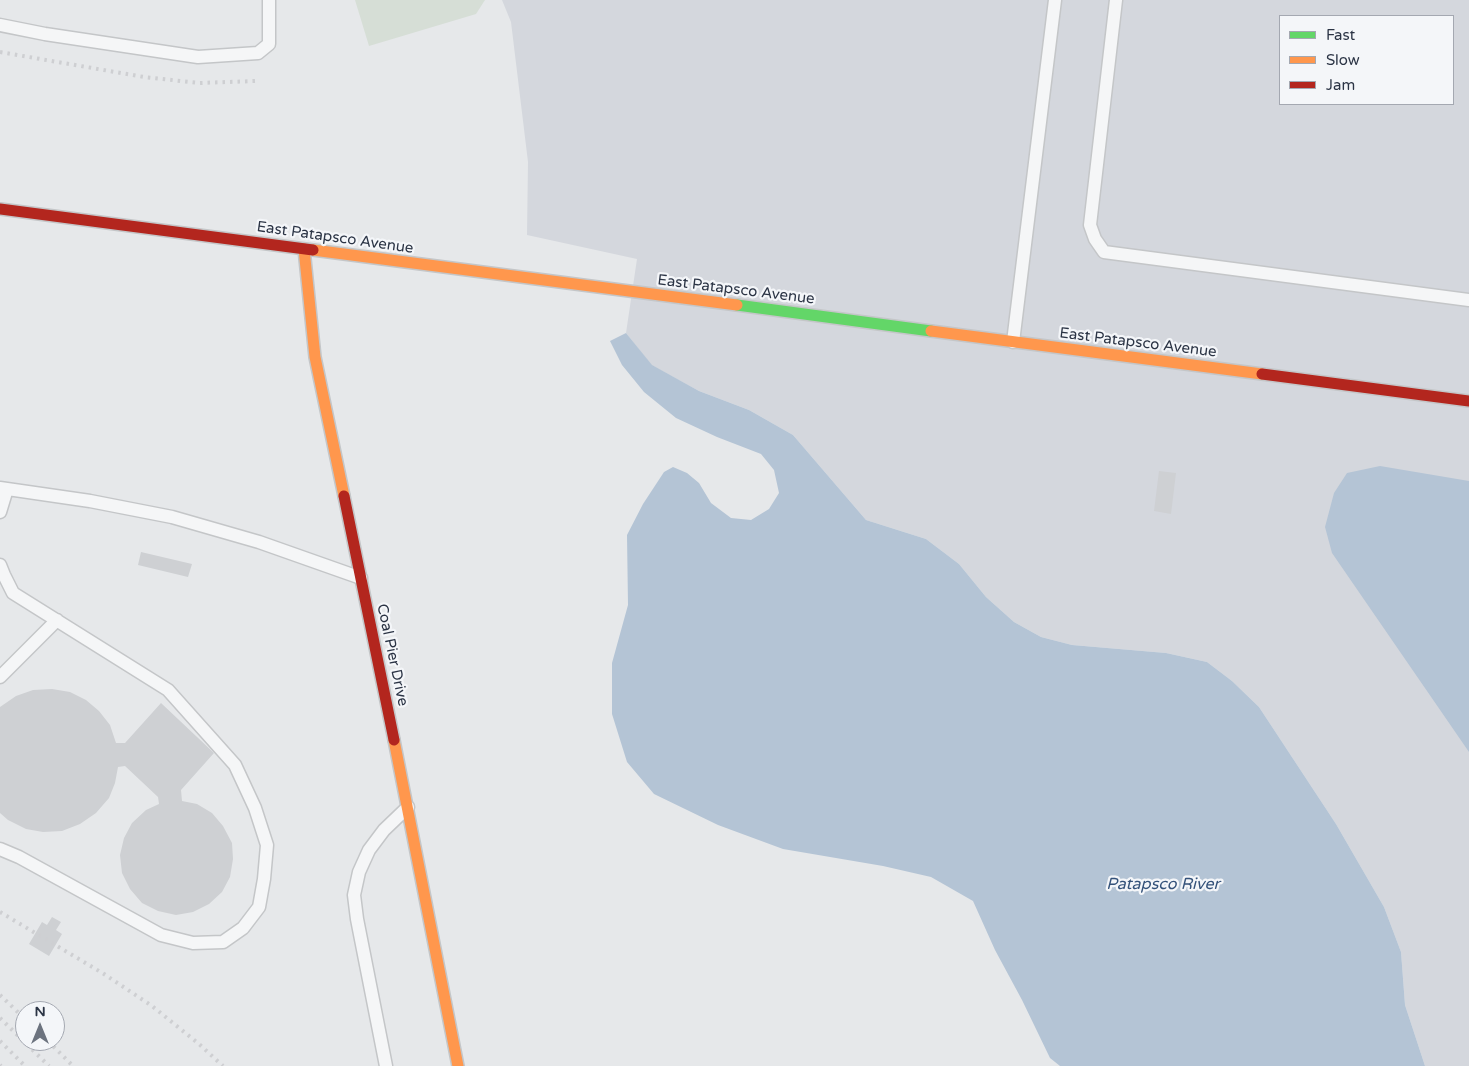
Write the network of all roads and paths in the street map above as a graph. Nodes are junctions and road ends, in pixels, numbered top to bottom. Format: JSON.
{"nodes":[{"id":1,"x":269,"y":0,"type":"edge"},
{"id":2,"x":1055,"y":0,"type":"edge"},
{"id":3,"x":1116,"y":0,"type":"edge"},
{"id":4,"x":0,"y":25,"type":"edge"},
{"id":5,"x":0,"y":209,"type":"edge"},
{"id":6,"x":304,"y":249,"type":"junction"},
{"id":7,"x":1469,"y":300,"type":"edge"},
{"id":8,"x":1012,"y":342,"type":"junction"},
{"id":9,"x":1469,"y":401,"type":"edge"},
{"id":10,"x":3,"y":488,"type":"edge"},
{"id":11,"x":0,"y":512,"type":"edge"},
{"id":12,"x":0,"y":565,"type":"edge"},
{"id":13,"x":361,"y":578,"type":"junction"},
{"id":14,"x":57,"y":620,"type":"junction"},
{"id":15,"x":0,"y":677,"type":"edge"},
{"id":16,"x":408,"y":807,"type":"junction"},
{"id":17,"x":0,"y":849,"type":"edge"},
{"id":18,"x":386,"y":1066,"type":"edge"},
{"id":19,"x":458,"y":1066,"type":"edge"}],
"edges":[{"from":1,"to":4,"type":"lane"},
{"from":2,"to":8,"type":"lane"},
{"from":3,"to":7,"type":"lane"},
{"from":5,"to":6,"type":"street","name":"East Patapsco Avenue"},
{"from":6,"to":8,"type":"street","name":"East Patapsco Avenue"},
{"from":6,"to":13,"type":"street","name":"Coal Pier Drive"},
{"from":8,"to":9,"type":"street","name":"East Patapsco Avenue"},
{"from":10,"to":11,"type":"lane"},
{"from":10,"to":13,"type":"lane"},
{"from":12,"to":14,"type":"lane"},
{"from":13,"to":16,"type":"street","name":"Coal Pier Drive"},
{"from":14,"to":15,"type":"lane"},
{"from":14,"to":17,"type":"lane"},
{"from":16,"to":18,"type":"lane"},
{"from":16,"to":19,"type":"street","name":"Coal Pier Drive"}]}
